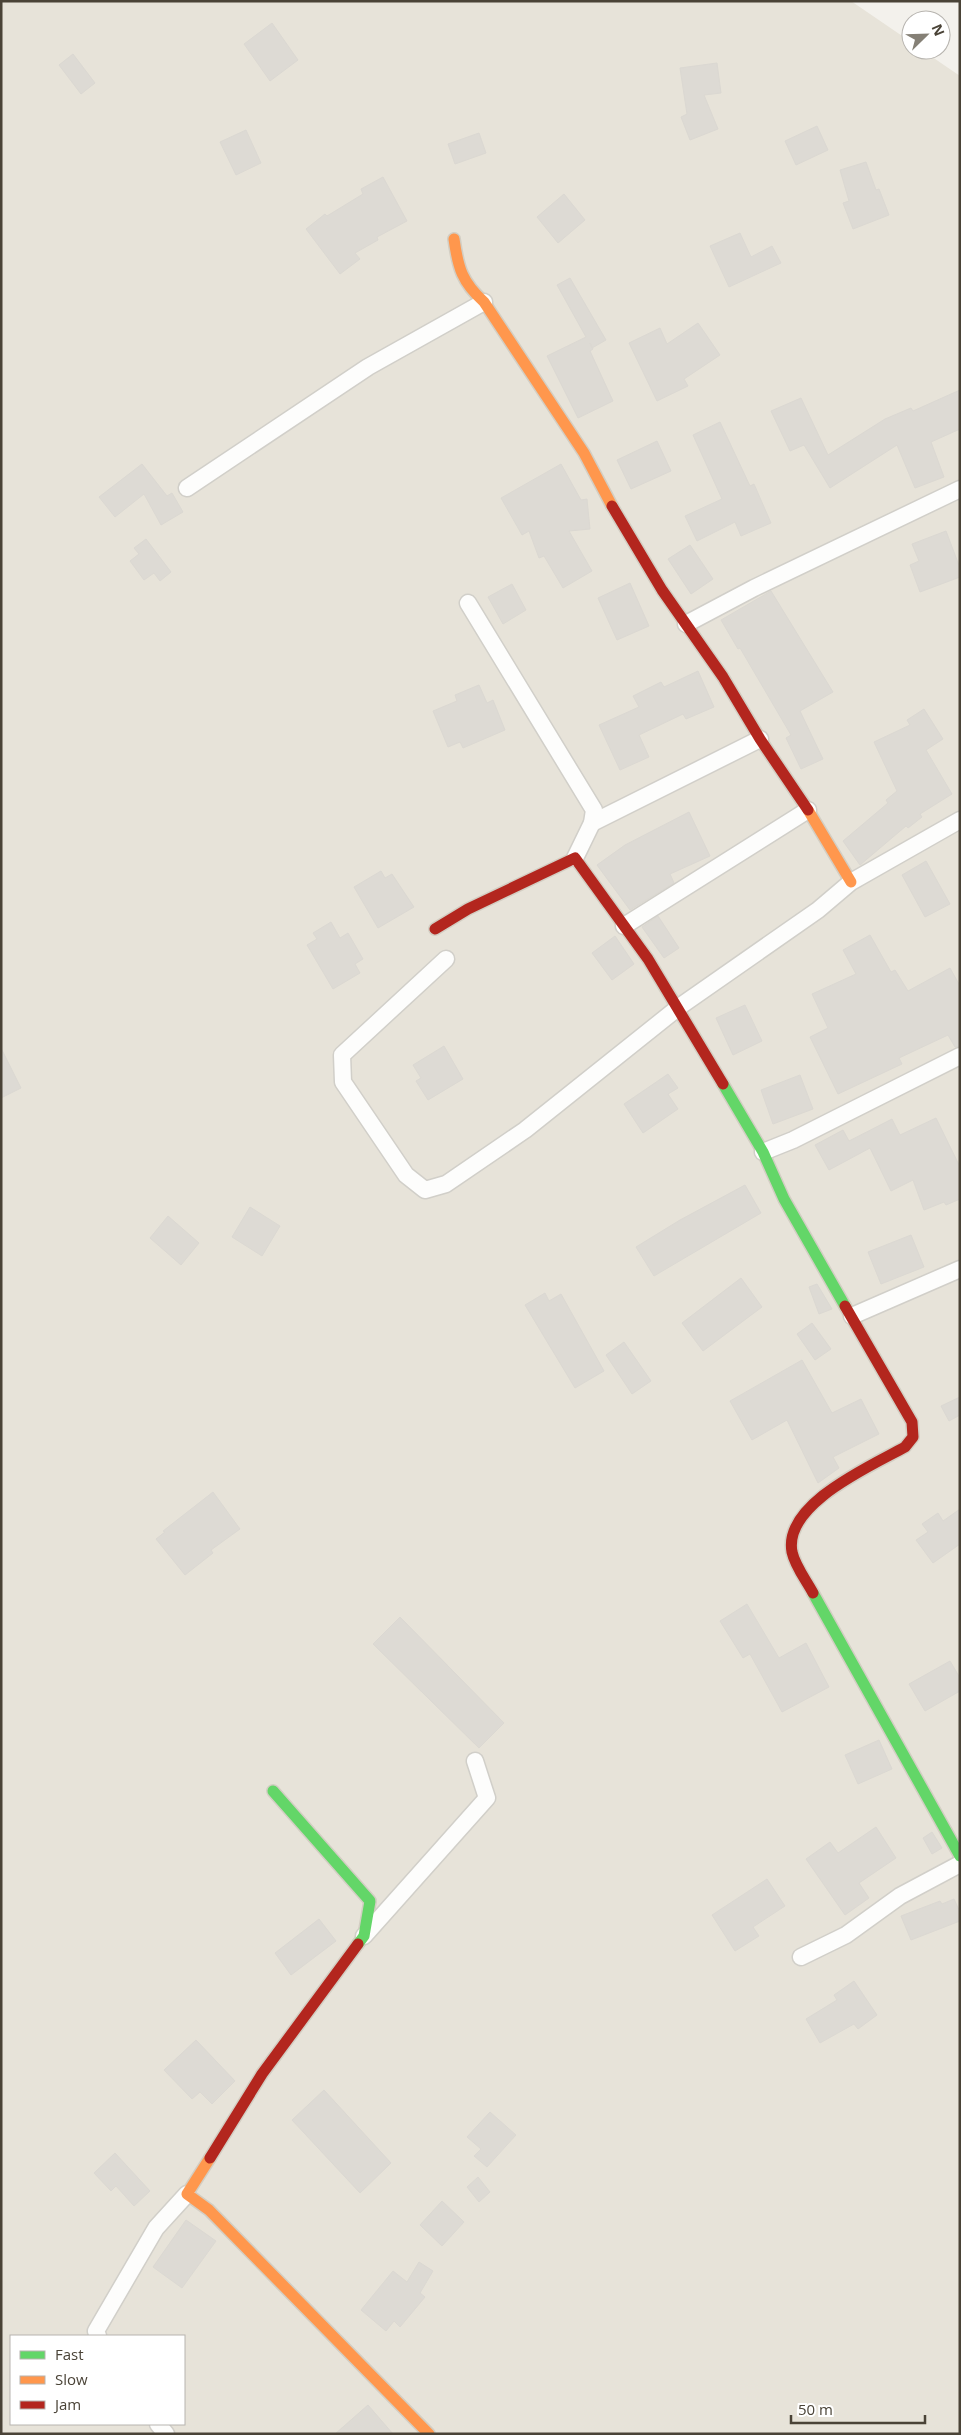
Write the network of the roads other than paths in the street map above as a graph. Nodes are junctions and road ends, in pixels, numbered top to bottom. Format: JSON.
{"nodes":[{"id":1,"x":454,"y":239,"type":"dead end"},
{"id":2,"x":484,"y":302,"type":"junction"},
{"id":3,"x":187,"y":488,"type":"dead end"},
{"id":4,"x":960,"y":489,"type":"edge"},
{"id":5,"x":468,"y":603,"type":"dead end"},
{"id":6,"x":686,"y":624,"type":"junction"},
{"id":7,"x":760,"y":739,"type":"junction"},
{"id":8,"x":808,"y":810,"type":"junction"},
{"id":9,"x":960,"y":820,"type":"edge"},
{"id":10,"x":592,"y":822,"type":"junction"},
{"id":11,"x":575,"y":858,"type":"junction"},
{"id":12,"x":851,"y":882,"type":"junction"},
{"id":13,"x":624,"y":926,"type":"junction"},
{"id":14,"x":435,"y":929,"type":"dead end"},
{"id":15,"x":446,"y":959,"type":"dead end"},
{"id":16,"x":679,"y":1007,"type":"junction"},
{"id":17,"x":960,"y":1056,"type":"edge"},
{"id":18,"x":763,"y":1152,"type":"junction"},
{"id":19,"x":960,"y":1269,"type":"edge"},
{"id":20,"x":852,"y":1316,"type":"junction"},
{"id":21,"x":476,"y":1761,"type":"dead end"},
{"id":22,"x":273,"y":1791,"type":"dead end"},
{"id":23,"x":959,"y":1854,"type":"edge"},
{"id":24,"x":364,"y":1936,"type":"junction"},
{"id":25,"x":801,"y":1957,"type":"dead end"},
{"id":26,"x":187,"y":2194,"type":"junction"},
{"id":27,"x":98,"y":2335,"type":"edge"},
{"id":28,"x":429,"y":2434,"type":"edge"}],
"edges":[{"from":1,"to":2,"type":"street"},
{"from":2,"to":3,"type":"street"},
{"from":2,"to":6,"type":"street"},
{"from":4,"to":6,"type":"street"},
{"from":5,"to":10,"type":"street"},
{"from":6,"to":7,"type":"street"},
{"from":7,"to":8,"type":"street"},
{"from":7,"to":10,"type":"street"},
{"from":8,"to":12,"type":"street"},
{"from":8,"to":13,"type":"street"},
{"from":9,"to":12,"type":"street"},
{"from":10,"to":11,"type":"street"},
{"from":11,"to":13,"type":"street"},
{"from":11,"to":14,"type":"street"},
{"from":12,"to":16,"type":"street"},
{"from":13,"to":16,"type":"street"},
{"from":15,"to":16,"type":"street"},
{"from":16,"to":18,"type":"street"},
{"from":17,"to":18,"type":"street"},
{"from":18,"to":20,"type":"street"},
{"from":19,"to":20,"type":"street"},
{"from":20,"to":23,"type":"street"},
{"from":21,"to":24,"type":"street"},
{"from":22,"to":24,"type":"street"},
{"from":23,"to":25,"type":"street"},
{"from":24,"to":26,"type":"street"},
{"from":26,"to":27,"type":"street"},
{"from":26,"to":28,"type":"street"}]}
